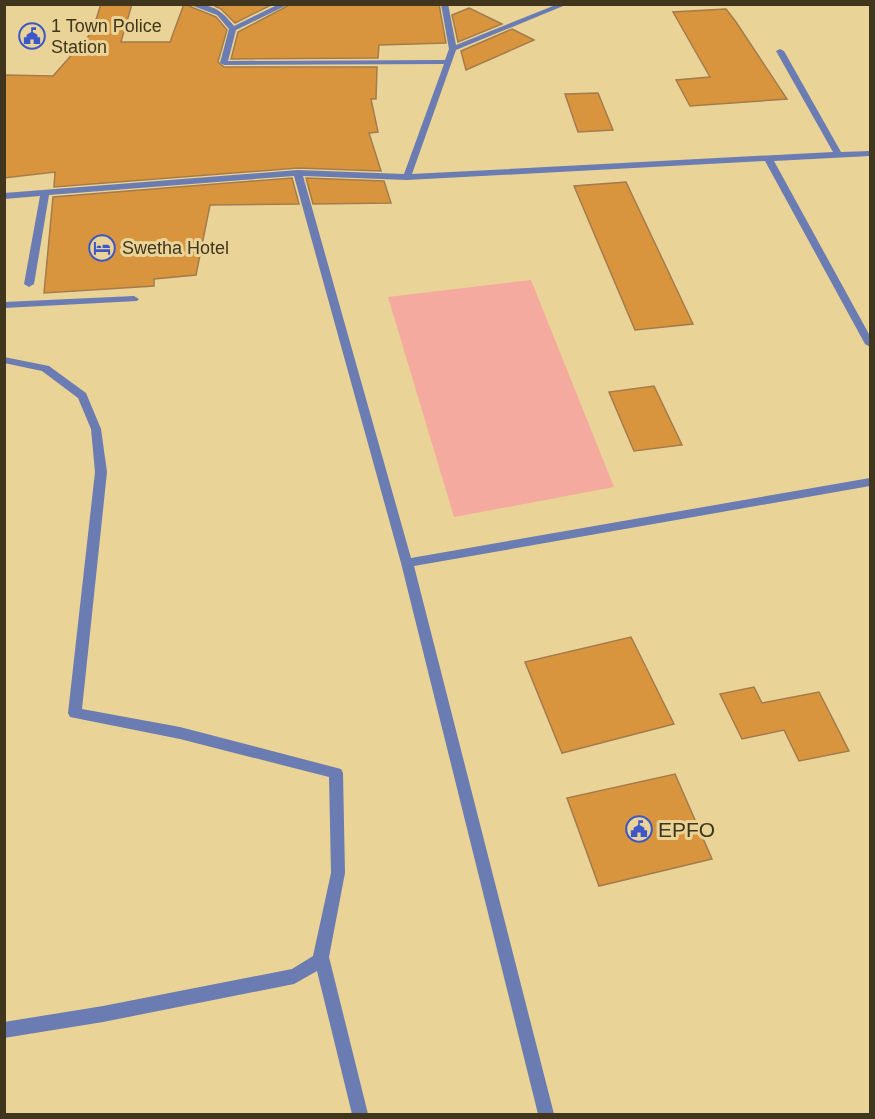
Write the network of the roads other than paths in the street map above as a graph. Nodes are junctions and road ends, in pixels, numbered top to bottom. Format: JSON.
{"nodes":[{"id":1,"x":191,"y":4,"type":"edge"},
{"id":2,"x":286,"y":4,"type":"edge"},
{"id":3,"x":444,"y":4,"type":"edge"},
{"id":4,"x":565,"y":4,"type":"edge"},
{"id":5,"x":233,"y":29,"type":"junction"},
{"id":6,"x":453,"y":49,"type":"junction"},
{"id":7,"x":780,"y":51,"type":"dead end"},
{"id":8,"x":448,"y":62,"type":"junction"},
{"id":9,"x":870,"y":153,"type":"edge"},
{"id":10,"x":839,"y":155,"type":"junction"},
{"id":11,"x":768,"y":158,"type":"junction"},
{"id":12,"x":298,"y":173,"type":"junction"},
{"id":13,"x":407,"y":177,"type":"junction"},
{"id":14,"x":45,"y":193,"type":"junction"},
{"id":15,"x":4,"y":196,"type":"edge"},
{"id":16,"x":29,"y":284,"type":"dead end"},
{"id":17,"x":134,"y":299,"type":"dead end"},
{"id":18,"x":4,"y":305,"type":"edge"},
{"id":19,"x":870,"y":344,"type":"edge"},
{"id":20,"x":4,"y":360,"type":"edge"},
{"id":21,"x":870,"y":482,"type":"edge"},
{"id":22,"x":406,"y":563,"type":"junction"},
{"id":23,"x":321,"y":955,"type":"junction"},
{"id":24,"x":4,"y":1030,"type":"edge"},
{"id":25,"x":360,"y":1114,"type":"edge"},
{"id":26,"x":546,"y":1114,"type":"edge"}],
"edges":[{"from":1,"to":5,"type":"street"},
{"from":2,"to":5,"type":"street"},
{"from":3,"to":6,"type":"street"},
{"from":4,"to":6,"type":"street"},
{"from":5,"to":8,"type":"street"},
{"from":6,"to":8,"type":"street"},
{"from":7,"to":10,"type":"street"},
{"from":8,"to":13,"type":"street"},
{"from":9,"to":10,"type":"street"},
{"from":10,"to":11,"type":"street"},
{"from":11,"to":13,"type":"street"},
{"from":11,"to":19,"type":"street"},
{"from":12,"to":13,"type":"street"},
{"from":12,"to":14,"type":"street"},
{"from":12,"to":22,"type":"street"},
{"from":14,"to":15,"type":"street"},
{"from":14,"to":16,"type":"street"},
{"from":17,"to":18,"type":"street"},
{"from":20,"to":23,"type":"street"},
{"from":21,"to":22,"type":"street"},
{"from":22,"to":26,"type":"street"},
{"from":23,"to":24,"type":"street"},
{"from":23,"to":25,"type":"street"}]}
